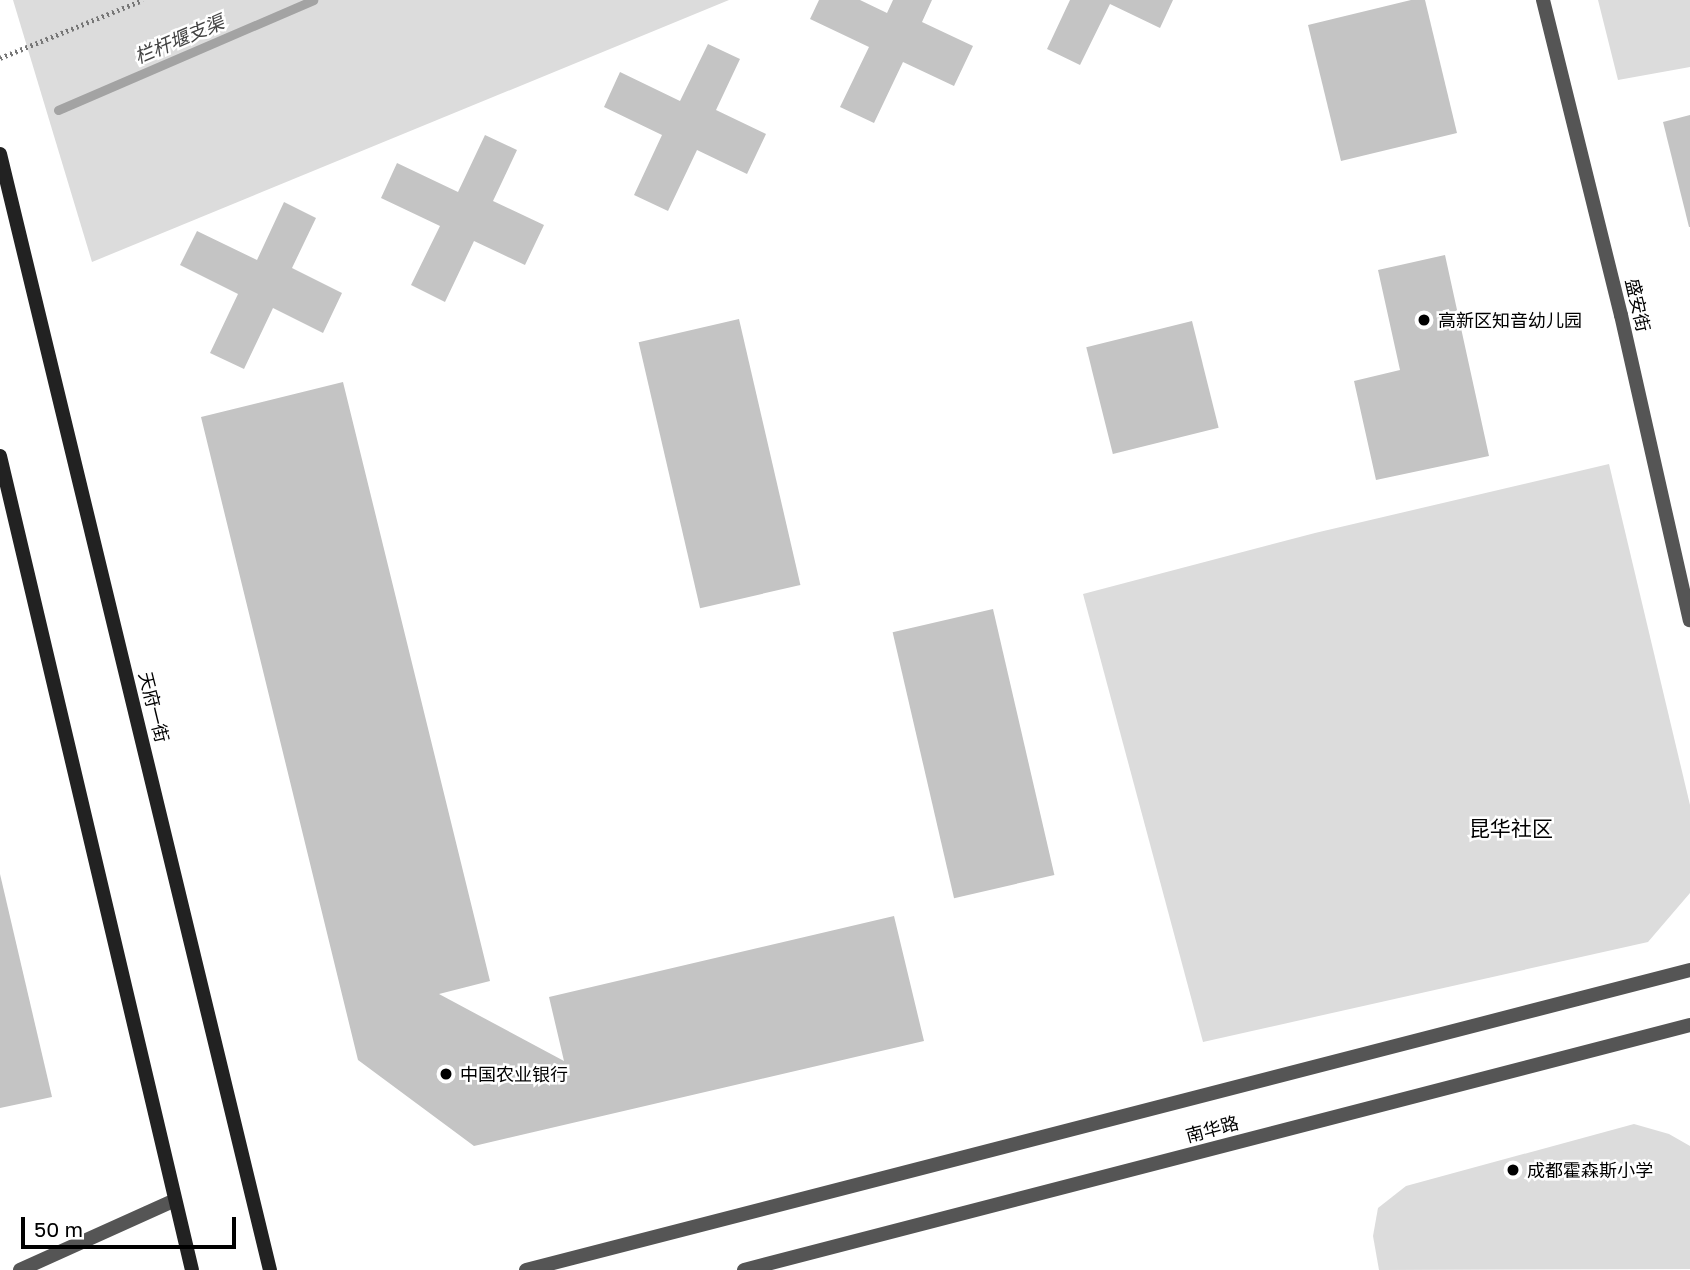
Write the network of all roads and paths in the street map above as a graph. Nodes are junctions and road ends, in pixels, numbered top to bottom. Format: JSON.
{"nodes":[{"id":1,"x":143,"y":0,"type":"edge"},
{"id":2,"x":1543,"y":0,"type":"edge"},
{"id":3,"x":0,"y":58,"type":"edge"},
{"id":4,"x":0,"y":154,"type":"edge"},
{"id":5,"x":0,"y":456,"type":"edge"},
{"id":6,"x":1690,"y":620,"type":"edge"},
{"id":7,"x":1690,"y":970,"type":"edge"},
{"id":8,"x":1690,"y":1025,"type":"edge"},
{"id":9,"x":175,"y":1200,"type":"junction"},
{"id":10,"x":20,"y":1270,"type":"edge"},
{"id":11,"x":192,"y":1270,"type":"edge"},
{"id":12,"x":270,"y":1270,"type":"edge"},
{"id":13,"x":526,"y":1270,"type":"edge"},
{"id":14,"x":744,"y":1270,"type":"edge"}],
"edges":[{"from":1,"to":3,"type":"path"},
{"from":2,"to":6,"type":"street","name":"盛安街"},
{"from":4,"to":12,"type":"main road","name":"天府一街"},
{"from":5,"to":9,"type":"main road"},
{"from":7,"to":13,"type":"street"},
{"from":8,"to":14,"type":"street","name":"南华路"},
{"from":9,"to":10,"type":"street"},
{"from":9,"to":11,"type":"main road"}]}
